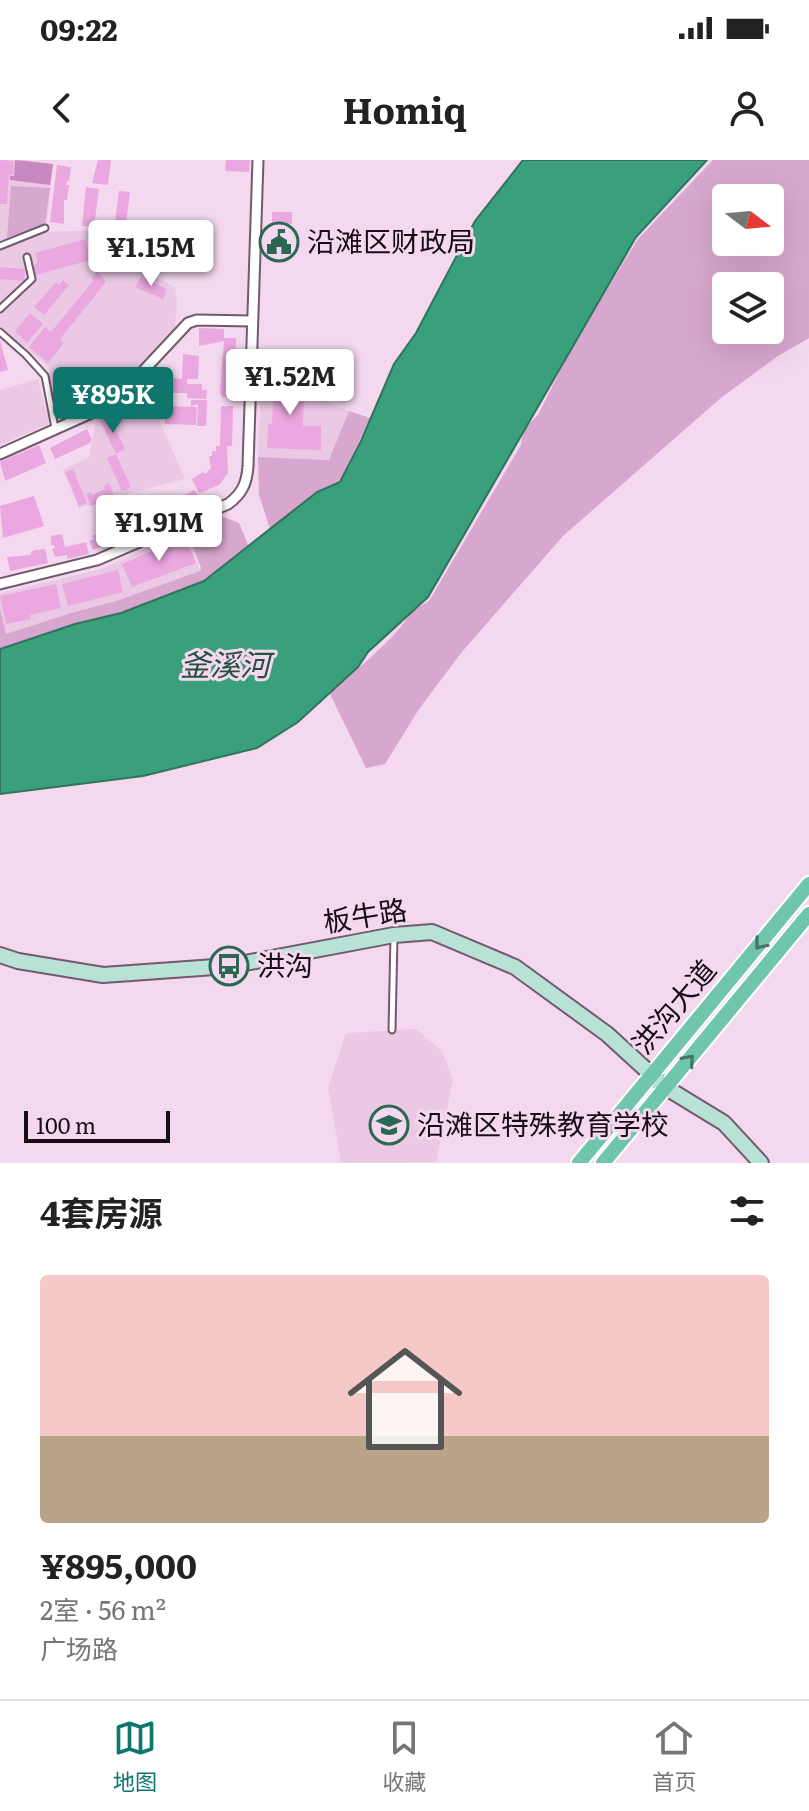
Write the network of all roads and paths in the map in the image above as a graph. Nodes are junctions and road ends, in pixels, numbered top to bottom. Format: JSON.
{"nodes":[{"id":1,"x":258,"y":160,"type":"edge"},
{"id":2,"x":45,"y":228,"type":"dead end"},
{"id":3,"x":0,"y":246,"type":"edge"},
{"id":4,"x":27,"y":257,"type":"dead end"},
{"id":5,"x":0,"y":309,"type":"edge"},
{"id":6,"x":252,"y":321,"type":"junction"},
{"id":7,"x":0,"y":332,"type":"edge"},
{"id":8,"x":55,"y":429,"type":"junction"},
{"id":9,"x":0,"y":454,"type":"edge"},
{"id":10,"x":0,"y":584,"type":"edge"},
{"id":11,"x":809,"y":884,"type":"edge"},
{"id":12,"x":809,"y":914,"type":"edge"},
{"id":13,"x":394,"y":935,"type":"junction"},
{"id":14,"x":0,"y":955,"type":"edge"},
{"id":15,"x":392,"y":1030,"type":"dead end"},
{"id":16,"x":652,"y":1074,"type":"junction"},
{"id":17,"x":665,"y":1087,"type":"junction"},
{"id":18,"x":579,"y":1163,"type":"edge"},
{"id":19,"x":603,"y":1163,"type":"edge"},
{"id":20,"x":761,"y":1163,"type":"edge"}],
"edges":[{"from":1,"to":6,"type":"street"},
{"from":2,"to":3,"type":"lane"},
{"from":4,"to":5,"type":"lane"},
{"from":6,"to":8,"type":"street"},
{"from":6,"to":10,"type":"street"},
{"from":7,"to":8,"type":"lane"},
{"from":8,"to":9,"type":"street"},
{"from":11,"to":16,"type":"main road","name":"洪沟大道","one_way":true},
{"from":17,"to":12,"type":"main road","name":"洪沟大道","one_way":true},
{"from":13,"to":14,"type":"main road","name":"板牛路"},
{"from":13,"to":15,"type":"lane"},
{"from":13,"to":16,"type":"main road","name":"板牛路"},
{"from":16,"to":17,"type":"main road","name":"板牛路"},
{"from":16,"to":18,"type":"main road","name":"洪沟大道"},
{"from":17,"to":19,"type":"main road","name":"洪沟大道"},
{"from":17,"to":20,"type":"main road","name":"板牛路"}]}
